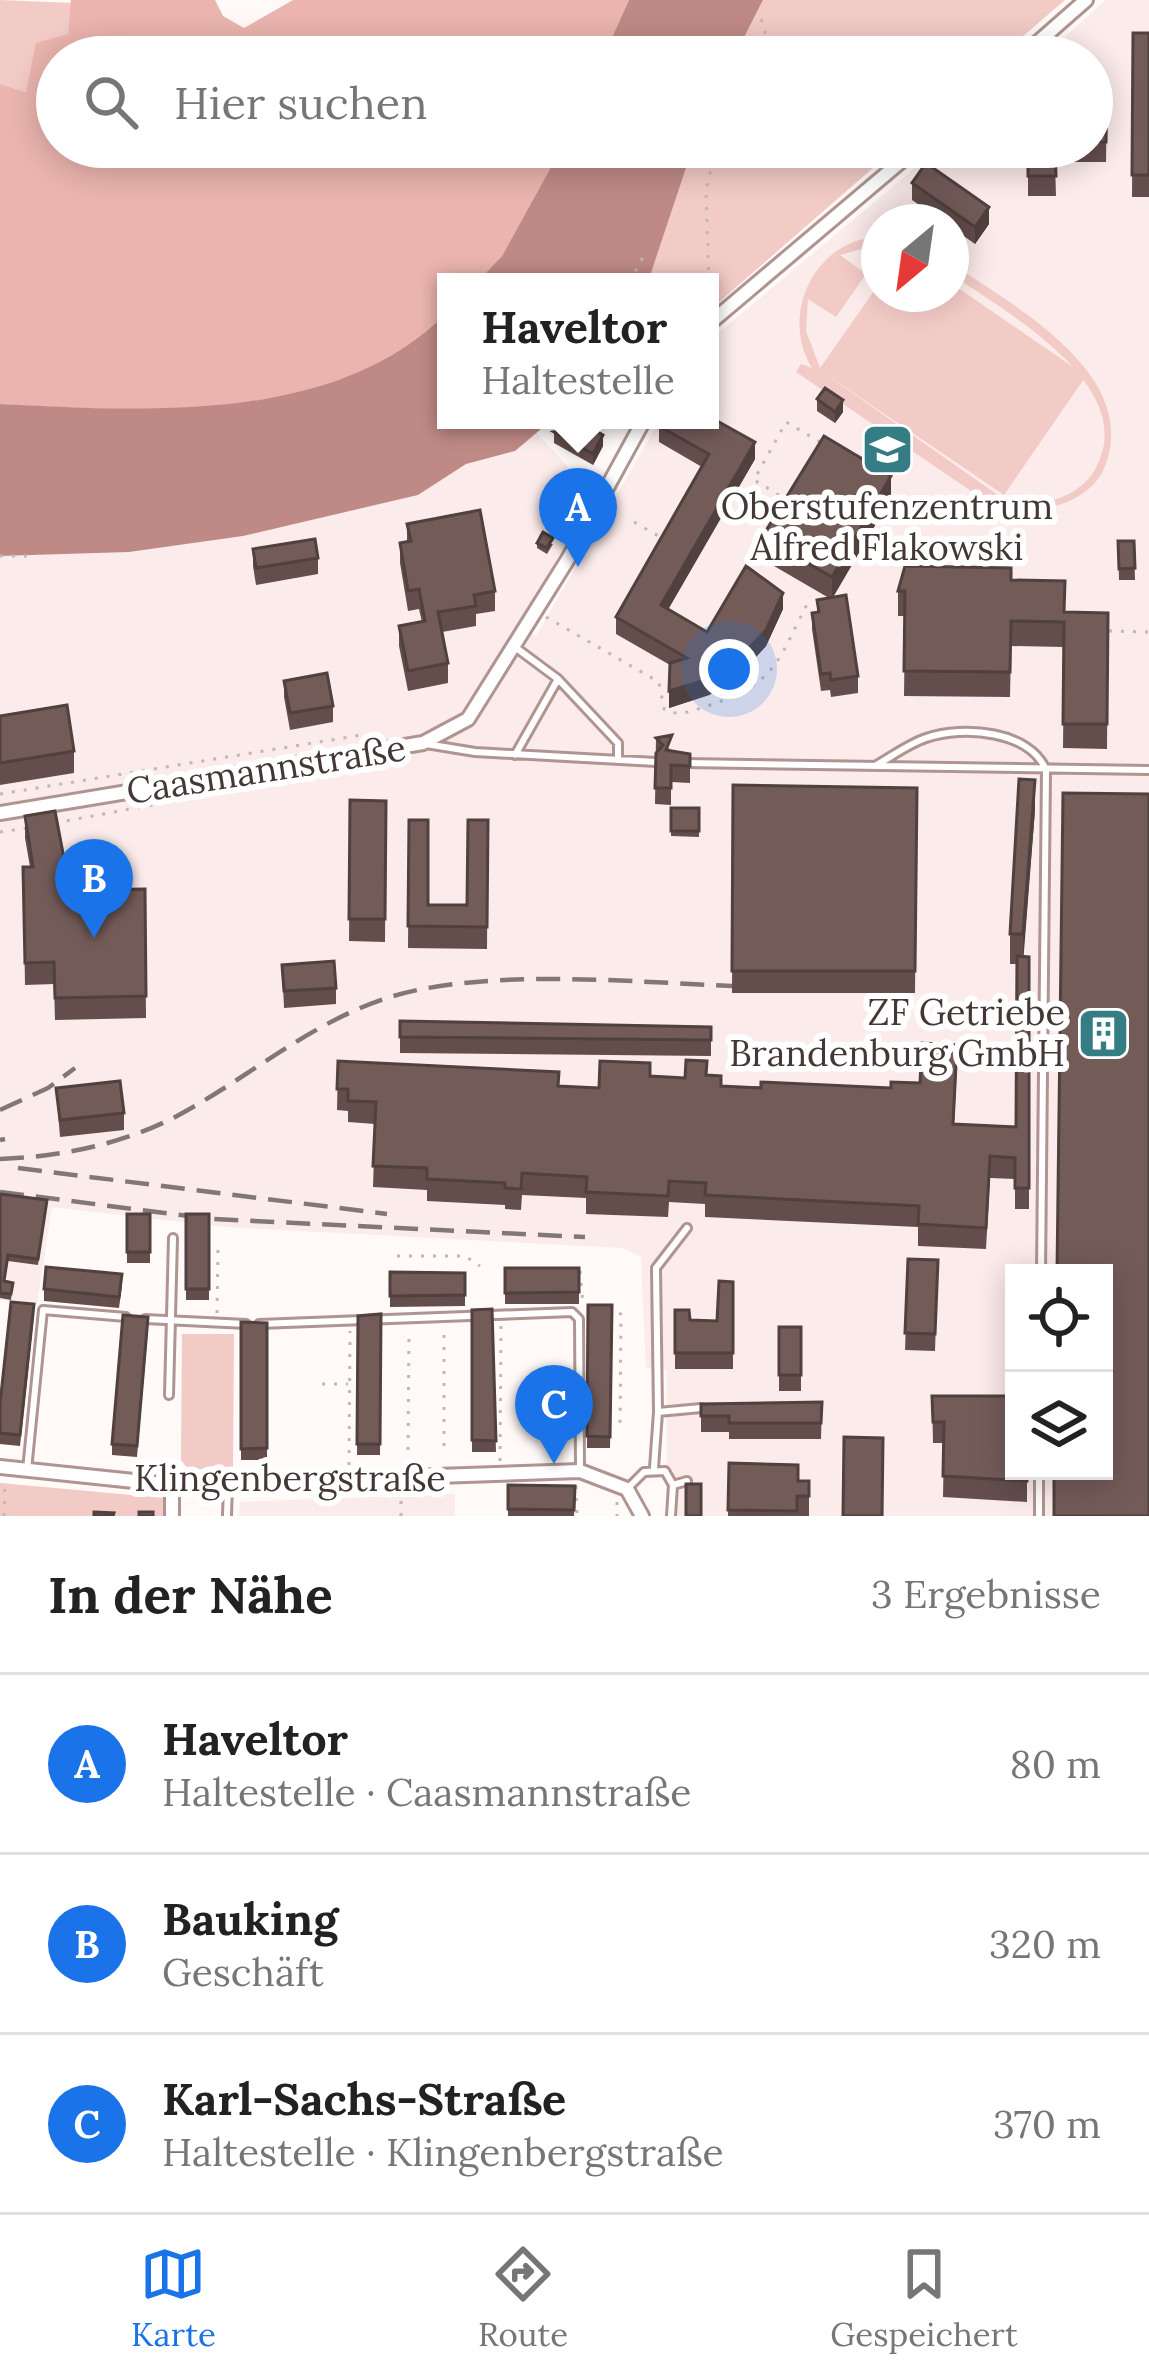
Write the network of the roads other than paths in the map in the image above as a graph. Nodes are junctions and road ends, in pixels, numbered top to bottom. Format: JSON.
{"nodes":[{"id":1,"x":1086,"y":0,"type":"edge"},
{"id":2,"x":1046,"y":36,"type":"edge"},
{"id":3,"x":892,"y":168,"type":"edge"},
{"id":4,"x":719,"y":315,"type":"edge"},
{"id":5,"x":639,"y":429,"type":"edge"},
{"id":6,"x":514,"y":646,"type":"junction"},
{"id":7,"x":559,"y":679,"type":"junction"},
{"id":8,"x":423,"y":743,"type":"junction"},
{"id":9,"x":515,"y":754,"type":"junction"},
{"id":10,"x":618,"y":760,"type":"junction"},
{"id":11,"x":656,"y":762,"type":"edge"},
{"id":12,"x":672,"y":762,"type":"edge"},
{"id":13,"x":875,"y":766,"type":"junction"},
{"id":14,"x":1046,"y":770,"type":"junction"},
{"id":15,"x":1149,"y":770,"type":"edge"},
{"id":16,"x":0,"y":813,"type":"edge"},
{"id":17,"x":687,"y":1228,"type":"dead end"},
{"id":18,"x":173,"y":1238,"type":"dead end"},
{"id":19,"x":1041,"y":1264,"type":"edge"},
{"id":20,"x":171,"y":1322,"type":"junction"},
{"id":21,"x":170,"y":1395,"type":"dead end"},
{"id":22,"x":701,"y":1408,"type":"edge"},
{"id":23,"x":658,"y":1412,"type":"junction"},
{"id":24,"x":0,"y":1467,"type":"edge"},
{"id":25,"x":654,"y":1468,"type":"junction"},
{"id":26,"x":27,"y":1470,"type":"junction"},
{"id":27,"x":578,"y":1478,"type":"junction"},
{"id":28,"x":687,"y":1480,"type":"edge"},
{"id":29,"x":1040,"y":1480,"type":"edge"},
{"id":30,"x":228,"y":1484,"type":"junction"},
{"id":31,"x":673,"y":1484,"type":"junction"},
{"id":32,"x":172,"y":1485,"type":"junction"},
{"id":33,"x":627,"y":1489,"type":"junction"},
{"id":34,"x":172,"y":1516,"type":"edge"},
{"id":35,"x":227,"y":1516,"type":"edge"},
{"id":36,"x":642,"y":1516,"type":"edge"},
{"id":37,"x":671,"y":1516,"type":"edge"},
{"id":38,"x":1039,"y":1516,"type":"edge"}],
"edges":[{"from":1,"to":2,"type":"street"},
{"from":3,"to":4,"type":"street"},
{"from":5,"to":6,"type":"street","name":"Caasmannstraße"},
{"from":6,"to":7,"type":"lane"},
{"from":6,"to":8,"type":"street","name":"Caasmannstraße"},
{"from":7,"to":9,"type":"lane"},
{"from":7,"to":10,"type":"lane"},
{"from":8,"to":9,"type":"lane"},
{"from":8,"to":16,"type":"street","name":"Caasmannstraße"},
{"from":9,"to":10,"type":"lane"},
{"from":10,"to":11,"type":"lane"},
{"from":12,"to":13,"type":"lane"},
{"from":13,"to":14,"type":"lane"},
{"from":13,"to":14,"type":"lane"},
{"from":14,"to":15,"type":"lane"},
{"from":14,"to":19,"type":"lane"},
{"from":17,"to":23,"type":"lane"},
{"from":18,"to":20,"type":"lane"},
{"from":20,"to":21,"type":"lane"},
{"from":20,"to":26,"type":"lane"},
{"from":20,"to":27,"type":"lane"},
{"from":22,"to":23,"type":"lane"},
{"from":23,"to":25,"type":"lane"},
{"from":24,"to":26,"type":"street","name":"Klingenbergstraße"},
{"from":25,"to":31,"type":"lane"},
{"from":25,"to":33,"type":"lane"},
{"from":26,"to":32,"type":"street","name":"Klingenbergstraße"},
{"from":27,"to":30,"type":"street","name":"Klingenbergstraße"},
{"from":27,"to":33,"type":"street"},
{"from":28,"to":31,"type":"lane"},
{"from":29,"to":38,"type":"lane"},
{"from":30,"to":32,"type":"street","name":"Klingenbergstraße"},
{"from":30,"to":35,"type":"lane"},
{"from":31,"to":37,"type":"lane"},
{"from":32,"to":34,"type":"street"},
{"from":33,"to":36,"type":"street"}]}
